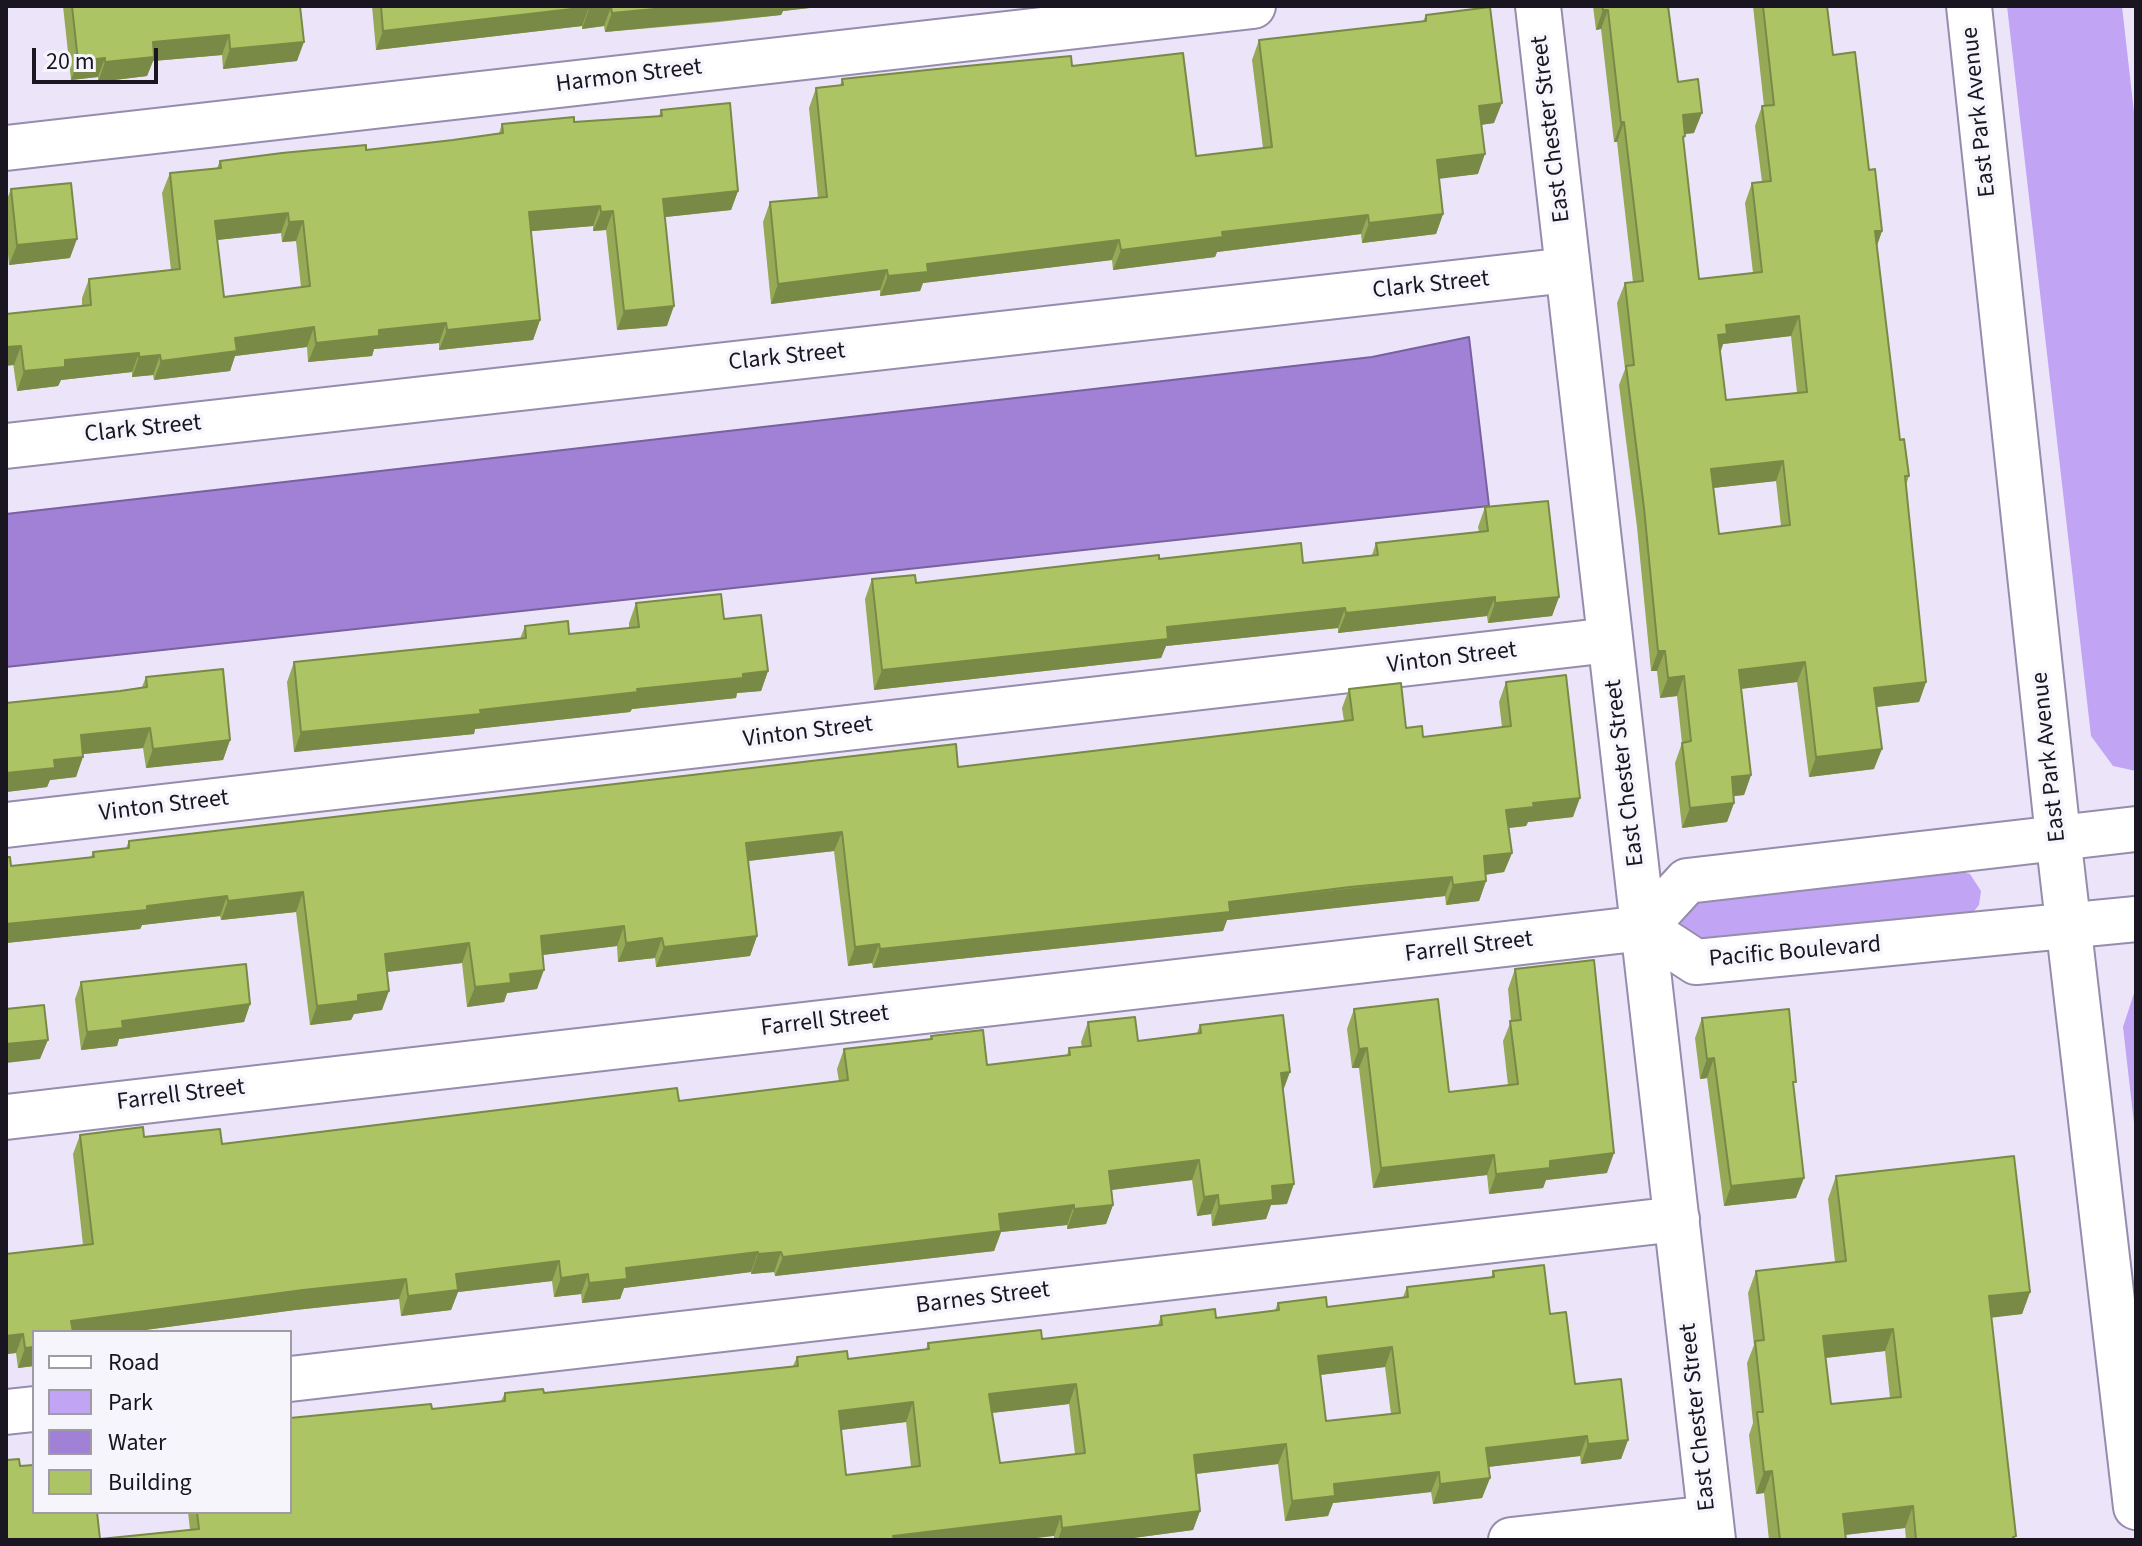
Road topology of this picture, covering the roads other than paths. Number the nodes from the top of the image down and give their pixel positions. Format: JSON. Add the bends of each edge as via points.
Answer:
{"nodes":[{"id":1,"x":1253,"y":6,"type":"edge"},
{"id":2,"x":1538,"y":6,"type":"edge"},
{"id":3,"x":1969,"y":6,"type":"edge"},
{"id":4,"x":6,"y":148,"type":"edge"},
{"id":5,"x":1568,"y":270,"type":"junction"},
{"id":6,"x":6,"y":446,"type":"edge"},
{"id":7,"x":1610,"y":640,"type":"junction"},
{"id":8,"x":6,"y":825,"type":"edge"},
{"id":9,"x":2136,"y":829,"type":"edge"},
{"id":10,"x":2058,"y":836,"type":"junction"},
{"id":11,"x":2136,"y":919,"type":"edge"},
{"id":12,"x":2069,"y":927,"type":"junction"},
{"id":13,"x":1644,"y":928,"type":"junction"},
{"id":14,"x":6,"y":1117,"type":"edge"},
{"id":15,"x":1677,"y":1219,"type":"junction"},
{"id":16,"x":292,"y":1379,"type":"edge"},
{"id":17,"x":32,"y":1409,"type":"edge"},
{"id":18,"x":6,"y":1412,"type":"edge"},
{"id":19,"x":2136,"y":1507,"type":"edge"},
{"id":20,"x":1712,"y":1529,"type":"edge"},
{"id":21,"x":1511,"y":1540,"type":"edge"}],
"edges":[{"from":1,"to":4,"type":"main road","name":"Harmon Street"},
{"from":2,"to":5,"type":"main road","name":"East Chester Street"},
{"from":3,"to":10,"type":"main road","name":"East Park Avenue"},
{"from":5,"to":6,"type":"main road","name":"Clark Street"},
{"from":5,"to":7,"type":"main road","name":"East Chester Street"},
{"from":7,"to":8,"type":"main road","name":"Vinton Street"},
{"from":7,"to":13,"type":"main road","name":"East Chester Street"},
{"from":9,"to":10,"type":"main road"},
{"from":10,"to":12,"type":"main road","name":"East Park Avenue"},
{"from":10,"to":13,"type":"main road","via":[[1687,881]]},
{"from":11,"to":12,"type":"main road","name":"Pacific Boulevard"},
{"from":12,"to":13,"type":"main road","name":"Pacific Boulevard","via":[[1696,962]]},
{"from":12,"to":19,"type":"main road","name":"East Park Avenue"},
{"from":13,"to":14,"type":"main road","name":"Farrell Street"},
{"from":13,"to":15,"type":"main road","name":"East Chester Street"},
{"from":15,"to":16,"type":"main road","name":"Barnes Street"},
{"from":15,"to":20,"type":"main road","name":"East Chester Street"},
{"from":17,"to":18,"type":"main road"},
{"from":20,"to":21,"type":"main road"}]}
